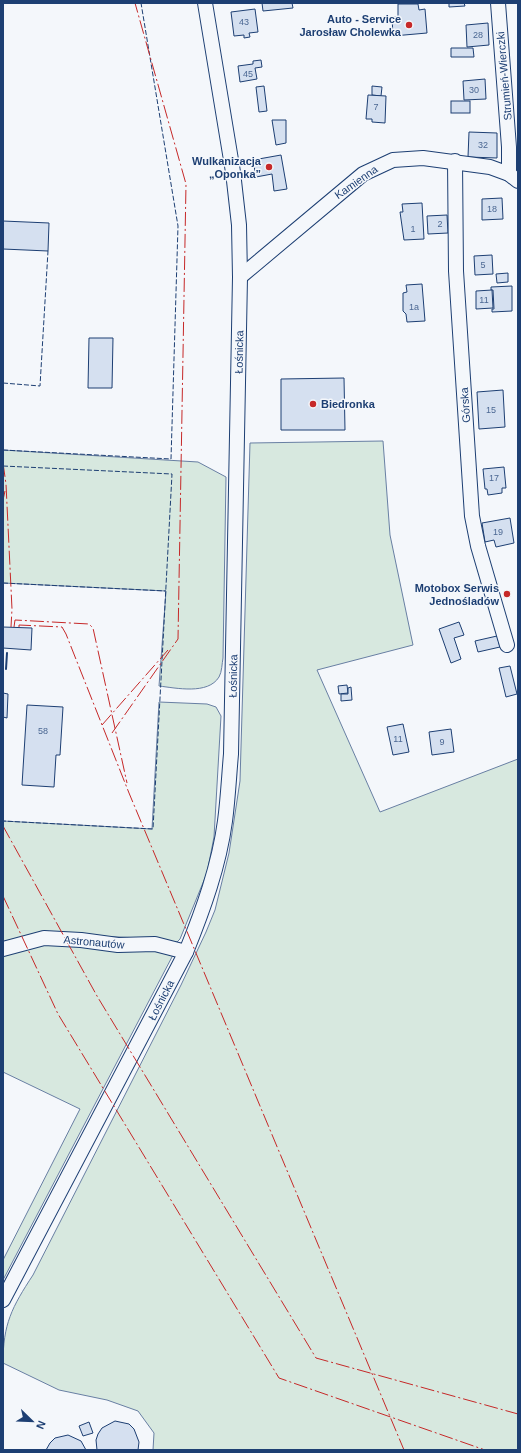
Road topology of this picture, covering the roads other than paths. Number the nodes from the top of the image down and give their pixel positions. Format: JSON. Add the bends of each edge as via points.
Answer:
{"nodes":[{"id":1,"x":205,"y":3,"type":"edge"},
{"id":2,"x":498,"y":3,"type":"edge"},
{"id":3,"x":455,"y":161,"type":"junction"},
{"id":4,"x":513,"y":177,"type":"edge"},
{"id":5,"x":240,"y":277,"type":"junction"},
{"id":6,"x":507,"y":645,"type":"dead end"},
{"id":7,"x":3,"y":949,"type":"edge"},
{"id":8,"x":186,"y":952,"type":"junction"},
{"id":9,"x":3,"y":1300,"type":"edge"}],
"edges":[{"from":1,"to":5,"type":"street","name":"Łośnicka","via":[[234,172]]},
{"from":2,"to":4,"type":"street","name":"Strumień-Wierczki"},
{"from":3,"to":4,"type":"street","name":"Kamienna","via":[[490,167]]},
{"from":3,"to":5,"type":"street","name":"Kamienna","via":[[403,158],[363,174]]},
{"from":3,"to":6,"type":"street","name":"Górska","via":[[456,271],[472,516],[478,546]]},
{"from":5,"to":8,"type":"street","name":"Łośnicka","via":[[232,754],[225,821],[215,869]]},
{"from":7,"to":8,"type":"street","name":"Astronautów","via":[[44,938],[118,945],[155,944]]},
{"from":8,"to":9,"type":"street","name":"Łośnicka"}]}
